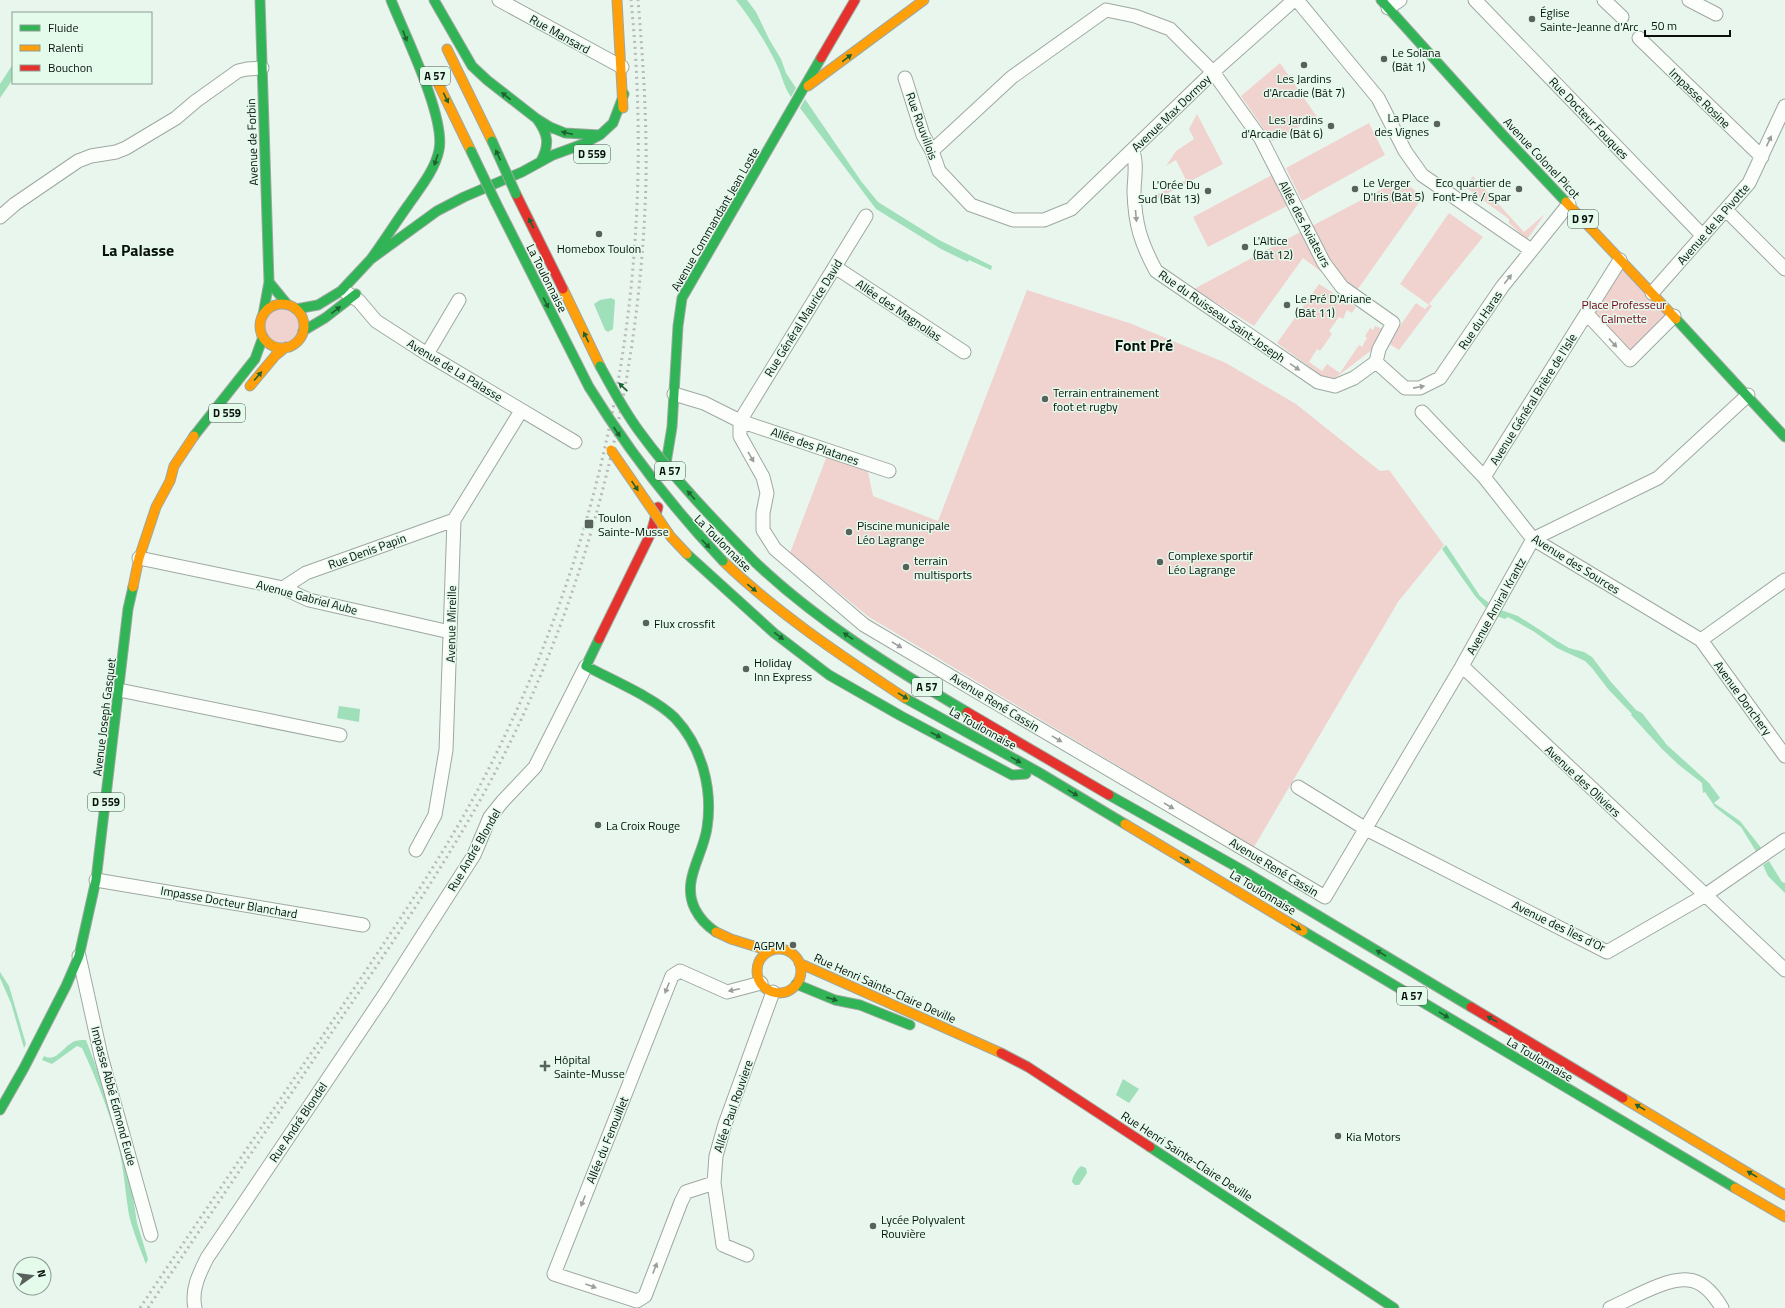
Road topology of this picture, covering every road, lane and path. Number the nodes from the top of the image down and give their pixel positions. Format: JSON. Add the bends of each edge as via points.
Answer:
{"nodes":[{"id":1,"x":260,"y":0,"type":"edge"},
{"id":2,"x":391,"y":0,"type":"edge"},
{"id":3,"x":398,"y":0,"type":"edge"},
{"id":4,"x":434,"y":0,"type":"edge"},
{"id":5,"x":499,"y":0,"type":"edge"},
{"id":6,"x":617,"y":0,"type":"edge"},
{"id":7,"x":924,"y":0,"type":"edge"},
{"id":8,"x":1296,"y":0,"type":"edge"},
{"id":9,"x":1400,"y":0,"type":"edge"},
{"id":10,"x":1475,"y":0,"type":"edge"},
{"id":11,"x":1604,"y":0,"type":"edge"},
{"id":12,"x":1688,"y":0,"type":"edge"},
{"id":13,"x":850,"y":2,"type":"edge"},
{"id":14,"x":1384,"y":4,"type":"edge"},
{"id":15,"x":1108,"y":5,"type":"edge"},
{"id":16,"x":1716,"y":14,"type":"dead end"},
{"id":17,"x":1622,"y":17,"type":"dead end"},
{"id":18,"x":1639,"y":38,"type":"dead end"},
{"id":19,"x":444,"y":42,"type":"dead end"},
{"id":20,"x":423,"y":50,"type":"dead end"},
{"id":21,"x":824,"y":52,"type":"junction"},
{"id":22,"x":430,"y":65,"type":"dead end"},
{"id":23,"x":622,"y":67,"type":"junction"},
{"id":24,"x":835,"y":67,"type":"junction"},
{"id":25,"x":262,"y":68,"type":"junction"},
{"id":26,"x":1213,"y":72,"type":"junction"},
{"id":27,"x":905,"y":78,"type":"dead end"},
{"id":28,"x":804,"y":89,"type":"junction"},
{"id":29,"x":624,"y":94,"type":"junction"},
{"id":30,"x":1783,"y":114,"type":"edge"},
{"id":31,"x":537,"y":119,"type":"junction"},
{"id":32,"x":619,"y":129,"type":"dead end"},
{"id":33,"x":600,"y":135,"type":"junction"},
{"id":34,"x":1132,"y":150,"type":"junction"},
{"id":35,"x":932,"y":151,"type":"junction"},
{"id":36,"x":1762,"y":157,"type":"junction"},
{"id":37,"x":541,"y":161,"type":"junction"},
{"id":38,"x":544,"y":170,"type":"dead end"},
{"id":39,"x":522,"y":172,"type":"junction"},
{"id":40,"x":1569,"y":204,"type":"junction"},
{"id":41,"x":1726,"y":210,"type":"junction"},
{"id":42,"x":866,"y":216,"type":"dead end"},
{"id":43,"x":0,"y":217,"type":"edge"},
{"id":44,"x":1044,"y":220,"type":"joint"},
{"id":45,"x":512,"y":235,"type":"junction"},
{"id":46,"x":1703,"y":236,"type":"junction"},
{"id":47,"x":399,"y":239,"type":"junction"},
{"id":48,"x":1531,"y":250,"type":"junction"},
{"id":49,"x":512,"y":258,"type":"dead end"},
{"id":50,"x":371,"y":259,"type":"junction"},
{"id":51,"x":1620,"y":260,"type":"junction"},
{"id":52,"x":381,"y":263,"type":"dead end"},
{"id":53,"x":835,"y":267,"type":"junction"},
{"id":54,"x":1785,"y":269,"type":"edge"},
{"id":55,"x":269,"y":282,"type":"junction"},
{"id":56,"x":363,"y":286,"type":"dead end"},
{"id":57,"x":341,"y":291,"type":"junction"},
{"id":58,"x":1652,"y":293,"type":"junction"},
{"id":59,"x":354,"y":296,"type":"junction"},
{"id":60,"x":459,"y":300,"type":"dead end"},
{"id":61,"x":287,"y":304,"type":"junction"},
{"id":62,"x":296,"y":309,"type":"junction"},
{"id":63,"x":1587,"y":314,"type":"junction"},
{"id":64,"x":263,"y":315,"type":"junction"},
{"id":65,"x":1674,"y":316,"type":"junction"},
{"id":66,"x":303,"y":331,"type":"junction"},
{"id":67,"x":263,"y":337,"type":"junction"},
{"id":68,"x":286,"y":347,"type":"junction"},
{"id":69,"x":964,"y":352,"type":"dead end"},
{"id":70,"x":427,"y":354,"type":"junction"},
{"id":71,"x":1376,"y":362,"type":"junction"},
{"id":72,"x":600,"y":366,"type":"junction"},
{"id":73,"x":235,"y":384,"type":"junction"},
{"id":74,"x":623,"y":386,"type":"dead end"},
{"id":75,"x":674,"y":394,"type":"junction"},
{"id":76,"x":1748,"y":395,"type":"junction"},
{"id":77,"x":214,"y":408,"type":"junction"},
{"id":78,"x":521,"y":411,"type":"junction"},
{"id":79,"x":1422,"y":412,"type":"dead end"},
{"id":80,"x":224,"y":416,"type":"dead end"},
{"id":81,"x":740,"y":421,"type":"junction"},
{"id":82,"x":198,"y":430,"type":"junction"},
{"id":83,"x":208,"y":437,"type":"dead end"},
{"id":84,"x":1785,"y":437,"type":"edge"},
{"id":85,"x":661,"y":438,"type":"dead end"},
{"id":86,"x":575,"y":442,"type":"dead end"},
{"id":87,"x":608,"y":445,"type":"dead end"},
{"id":88,"x":182,"y":453,"type":"junction"},
{"id":89,"x":674,"y":455,"type":"dead end"},
{"id":90,"x":889,"y":471,"type":"dead end"},
{"id":91,"x":1484,"y":476,"type":"junction"},
{"id":92,"x":170,"y":481,"type":"junction"},
{"id":93,"x":454,"y":520,"type":"junction"},
{"id":94,"x":1533,"y":539,"type":"junction"},
{"id":95,"x":139,"y":558,"type":"junction"},
{"id":96,"x":784,"y":569,"type":"dead end"},
{"id":97,"x":1785,"y":580,"type":"edge"},
{"id":98,"x":283,"y":588,"type":"junction"},
{"id":99,"x":450,"y":632,"type":"junction"},
{"id":100,"x":870,"y":639,"type":"dead end"},
{"id":101,"x":1701,"y":640,"type":"junction"},
{"id":102,"x":586,"y":666,"type":"junction"},
{"id":103,"x":1462,"y":666,"type":"junction"},
{"id":104,"x":119,"y":690,"type":"junction"},
{"id":105,"x":340,"y":735,"type":"dead end"},
{"id":106,"x":1785,"y":756,"type":"edge"},
{"id":107,"x":1040,"y":773,"type":"junction"},
{"id":108,"x":1099,"y":777,"type":"dead end"},
{"id":109,"x":1298,"y":787,"type":"dead end"},
{"id":110,"x":1108,"y":795,"type":"junction"},
{"id":111,"x":1366,"y":829,"type":"junction"},
{"id":112,"x":1785,"y":840,"type":"edge"},
{"id":113,"x":416,"y":850,"type":"dead end"},
{"id":114,"x":96,"y":880,"type":"junction"},
{"id":115,"x":1704,"y":896,"type":"junction"},
{"id":116,"x":1325,"y":897,"type":"joint"},
{"id":117,"x":363,"y":924,"type":"dead end"},
{"id":118,"x":743,"y":942,"type":"junction"},
{"id":119,"x":770,"y":951,"type":"junction"},
{"id":120,"x":78,"y":956,"type":"junction"},
{"id":121,"x":759,"y":963,"type":"junction"},
{"id":122,"x":799,"y":963,"type":"junction"},
{"id":123,"x":1785,"y":970,"type":"edge"},
{"id":124,"x":761,"y":983,"type":"junction"},
{"id":125,"x":796,"y":984,"type":"junction"},
{"id":126,"x":773,"y":992,"type":"junction"},
{"id":127,"x":961,"y":1036,"type":"junction"},
{"id":128,"x":0,"y":1110,"type":"edge"},
{"id":129,"x":1624,"y":1123,"type":"junction"},
{"id":130,"x":714,"y":1183,"type":"junction"},
{"id":131,"x":1785,"y":1194,"type":"edge"},
{"id":132,"x":1749,"y":1207,"type":"dead end"},
{"id":133,"x":1785,"y":1217,"type":"edge"},
{"id":134,"x":151,"y":1235,"type":"dead end"},
{"id":135,"x":747,"y":1255,"type":"dead end"},
{"id":136,"x":195,"y":1308,"type":"edge"},
{"id":137,"x":1394,"y":1308,"type":"edge"},
{"id":138,"x":1610,"y":1308,"type":"edge"},
{"id":139,"x":1722,"y":1308,"type":"edge"}],
"edges":[{"from":1,"to":25,"type":"main road","name":"Avenue de Forbin"},
{"from":2,"to":50,"type":"main road","one_way":true,"via":[[432,101],[439,135],[439,150],[424,182]]},
{"from":3,"to":20,"type":"main road","number":"A 57"},
{"from":31,"to":4,"type":"main road","one_way":true,"via":[[472,66]]},
{"from":5,"to":23,"type":"street","name":"Rue Mansard"},
{"from":6,"to":23,"type":"main road","number":"D 559"},
{"from":24,"to":7,"type":"main road","one_way":true},
{"from":8,"to":26,"type":"street","name":"Avenue Max Dormoy"},
{"from":8,"to":48,"type":"street","via":[[1378,98],[1405,151],[1422,175]]},
{"from":9,"to":14,"type":"street"},
{"from":10,"to":46,"type":"street","name":"Rue Docteur Fouques"},
{"from":11,"to":17,"type":"street"},
{"from":12,"to":16,"type":"street"},
{"from":13,"to":21,"type":"main road","name":"Avenue Commandant Jean Loste"},
{"from":14,"to":40,"type":"main road","name":"Avenue Colonel Picot","number":"D 97"},
{"from":15,"to":26,"type":"street","via":[[1170,29]]},
{"from":15,"to":35,"type":"street","via":[[1012,77]]},
{"from":18,"to":36,"type":"street","name":"Impasse Rosine"},
{"from":72,"to":19,"type":"main road","name":"La Toulonnaise","number":"A 57","one_way":true,"bridge":true},
{"from":21,"to":24,"type":"street","via":[[828,67]]},
{"from":21,"to":28,"type":"main road","name":"Avenue Commandant Jean Loste"},
{"from":22,"to":45,"type":"main road","name":"La Toulonnaise","number":"A 57","one_way":true,"bridge":true},
{"from":23,"to":29,"type":"main road","number":"D 559"},
{"from":24,"to":28,"type":"main road"},
{"from":25,"to":43,"type":"street","via":[[238,71],[181,114],[126,148],[78,161]]},
{"from":25,"to":55,"type":"main road","name":"Avenue de Forbin"},
{"from":26,"to":34,"type":"street","name":"Avenue Max Dormoy"},
{"from":26,"to":71,"type":"street","name":"Allée des Aviateurs","via":[[1261,139],[1324,263],[1342,287],[1392,323]]},
{"from":27,"to":35,"type":"street","name":"Rue Rouvillois","via":[[923,136]]},
{"from":28,"to":75,"type":"main road","name":"Avenue Commandant Jean Loste","via":[[682,298]]},
{"from":29,"to":32,"type":"main road","number":"D 559"},
{"from":29,"to":33,"type":"main road","number":"D 559","via":[[613,123]]},
{"from":36,"to":30,"type":"street","name":"Avenue de la Pivotte","one_way":true},
{"from":33,"to":31,"type":"main road","one_way":true,"via":[[565,133]]},
{"from":31,"to":37,"type":"main road","via":[[548,138]]},
{"from":33,"to":37,"type":"main road","number":"D 559"},
{"from":34,"to":44,"type":"street","name":"Avenue Max Dormoy","via":[[1071,209]]},
{"from":34,"to":71,"type":"street","name":"Rue du Ruisseau Saint-Joseph","one_way":true,"via":[[1135,156],[1134,193],[1137,224],[1142,246],[1156,271],[1318,382],[1335,386],[1354,378]]},
{"from":35,"to":44,"type":"street","name":"Rue Rouvillois","via":[[939,171],[971,205],[1013,220]]},
{"from":36,"to":41,"type":"street","name":"Avenue de la Pivotte","via":[[1749,183]]},
{"from":37,"to":39,"type":"main road","number":"D 559"},
{"from":38,"to":39,"type":"main road","number":"D 559"},
{"from":39,"to":47,"type":"main road","number":"D 559","via":[[437,211]]},
{"from":40,"to":48,"type":"street","name":"Rue du Haras"},
{"from":40,"to":51,"type":"main road","name":"Avenue Colonel Picot","number":"D 97"},
{"from":41,"to":46,"type":"street","name":"Avenue de la Pivotte"},
{"from":41,"to":54,"type":"street"},
{"from":42,"to":53,"type":"street","name":"Rue Général Maurice David"},
{"from":45,"to":49,"type":"main road"},
{"from":45,"to":107,"type":"main road","name":"La Toulonnaise","number":"A 57","one_way":true,"bridge":true,"via":[[589,387],[616,431],[653,482],[694,532],[723,562],[812,636],[861,669],[910,701]]},
{"from":46,"to":58,"type":"street","name":"Avenue de la Pivotte"},
{"from":47,"to":50,"type":"main road","number":"D 559"},
{"from":47,"to":52,"type":"main road","number":"D 559"},
{"from":71,"to":48,"type":"street","name":"Rue du Haras","one_way":true,"via":[[1405,388],[1420,388],[1440,378],[1502,287]]},
{"from":50,"to":57,"type":"main road","number":"D 559"},
{"from":51,"to":58,"type":"main road","name":"Avenue Colonel Picot","number":"D 97"},
{"from":51,"to":63,"type":"street","name":"Avenue Général Brière de l'Isle"},
{"from":53,"to":69,"type":"street","name":"Allée des Magnolias"},
{"from":53,"to":81,"type":"street","name":"Rue Général Maurice David"},
{"from":55,"to":61,"type":"main road"},
{"from":55,"to":64,"type":"main road","name":"Avenue de Forbin"},
{"from":56,"to":59,"type":"main road"},
{"from":57,"to":59,"type":"street","name":"Avenue de La Palasse"},
{"from":57,"to":62,"type":"main road","number":"D 559","via":[[318,305]]},
{"from":58,"to":65,"type":"main road","name":"Avenue Colonel Picot","number":"D 97"},
{"from":66,"to":59,"type":"main road","one_way":true},
{"from":59,"to":70,"type":"street","name":"Avenue de La Palasse","via":[[376,321]]},
{"from":60,"to":70,"type":"street"},
{"from":61,"to":62,"type":"main road"},
{"from":61,"to":64,"type":"main road","via":[[273,306]]},
{"from":62,"to":66,"type":"main road","via":[[303,318]]},
{"from":63,"to":65,"type":"street","one_way":true,"via":[[1630,360]]},
{"from":63,"to":91,"type":"street","name":"Avenue Général Brière de l'Isle"},
{"from":64,"to":67,"type":"main road"},
{"from":65,"to":76,"type":"main road","name":"Avenue Colonel Picot","number":"D 97"},
{"from":66,"to":68,"type":"main road","via":[[297,342]]},
{"from":67,"to":68,"type":"main road","via":[[273,346]]},
{"from":67,"to":73,"type":"main road","name":"Avenue Joseph Gasquet","number":"D 559","via":[[254,359]]},
{"from":73,"to":68,"type":"main road","number":"D 559","one_way":true,"via":[[244,392]]},
{"from":70,"to":78,"type":"street","name":"Avenue de La Palasse"},
{"from":74,"to":72,"type":"main road","one_way":true},
{"from":110,"to":72,"type":"main road","name":"La Toulonnaise","number":"A 57","one_way":true,"bridge":true,"via":[[940,696],[876,655],[780,586],[696,501],[668,468],[638,430]]},
{"from":73,"to":77,"type":"main road","name":"Avenue Joseph Gasquet","number":"D 559"},
{"from":75,"to":81,"type":"street","via":[[704,403]]},
{"from":75,"to":102,"type":"main road","name":"Rue André Blondel","via":[[672,427],[655,522]]},
{"from":76,"to":84,"type":"main road","name":"Avenue Colonel Picot","number":"D 97"},
{"from":76,"to":94,"type":"street","via":[[1658,478]]},
{"from":77,"to":80,"type":"main road"},
{"from":77,"to":82,"type":"main road","name":"Avenue Joseph Gasquet","number":"D 559"},
{"from":78,"to":86,"type":"street","name":"Avenue de La Palasse"},
{"from":78,"to":93,"type":"street","name":"Avenue Mireille"},
{"from":79,"to":91,"type":"street","name":"Avenue des Sources"},
{"from":81,"to":90,"type":"street","name":"Allée des Platanes"},
{"from":81,"to":116,"type":"street","name":"Avenue René Cassin","one_way":true,"via":[[740,436],[763,477],[767,494],[763,530],[775,549],[864,625]]},
{"from":82,"to":83,"type":"main road"},
{"from":82,"to":88,"type":"main road","name":"Avenue Joseph Gasquet","number":"D 559"},
{"from":85,"to":89,"type":"main road"},
{"from":87,"to":107,"type":"main road","one_way":true,"bridge":true,"via":[[672,537],[687,554],[738,602],[829,675],[1012,775]]},
{"from":88,"to":92,"type":"main road","name":"Avenue Joseph Gasquet","number":"D 559","via":[[174,466]]},
{"from":88,"to":92,"type":"main road","name":"Avenue Joseph Gasquet","number":"D 559","via":[[190,458]]},
{"from":91,"to":94,"type":"street","name":"Avenue des Sources"},
{"from":92,"to":95,"type":"main road","name":"Avenue Joseph Gasquet","number":"D 559","via":[[156,507]]},
{"from":93,"to":98,"type":"street","name":"Rue Denis Papin","via":[[306,574]]},
{"from":93,"to":99,"type":"street","name":"Avenue Mireille"},
{"from":94,"to":101,"type":"street","name":"Avenue des Sources"},
{"from":94,"to":103,"type":"street","name":"Avenue Amiral Krantz"},
{"from":95,"to":98,"type":"street","name":"Avenue Gabriel Aube"},
{"from":95,"to":104,"type":"main road","name":"Avenue Joseph Gasquet","number":"D 559","via":[[128,609]]},
{"from":96,"to":100,"type":"main road"},
{"from":97,"to":101,"type":"street"},
{"from":98,"to":99,"type":"street","name":"Avenue Gabriel Aube","via":[[309,600]]},
{"from":99,"to":113,"type":"street","name":"Avenue Mireille","via":[[446,750],[435,815]]},
{"from":101,"to":106,"type":"street","name":"Avenue Donchery"},
{"from":102,"to":118,"type":"main road","via":[[663,706],[690,738],[705,773],[709,810],[707,830],[690,888],[692,903],[710,928]]},
{"from":102,"to":136,"type":"street","name":"Rue André Blondel","via":[[535,767],[490,817],[470,861],[385,994],[207,1258],[198,1275],[194,1291]]},
{"from":103,"to":111,"type":"street","name":"Avenue Amiral Krantz"},
{"from":103,"to":115,"type":"street","name":"Avenue des Oliviers"},
{"from":104,"to":105,"type":"street"},
{"from":104,"to":114,"type":"main road","name":"Avenue Joseph Gasquet","number":"D 559"},
{"from":107,"to":129,"type":"main road","name":"La Toulonnaise","number":"A 57","one_way":true},
{"from":108,"to":110,"type":"main road"},
{"from":109,"to":111,"type":"street"},
{"from":131,"to":110,"type":"main road","name":"La Toulonnaise","number":"A 57","one_way":true,"via":[[1242,870]]},
{"from":111,"to":115,"type":"street","name":"Avenue des Îles d'Or","via":[[1608,952]]},
{"from":111,"to":116,"type":"street","name":"Avenue Amiral Krantz"},
{"from":112,"to":115,"type":"street","name":"Avenue des Îles d'Or"},
{"from":114,"to":117,"type":"street","name":"Impasse Docteur Blanchard"},
{"from":114,"to":120,"type":"main road","name":"Avenue Joseph Gasquet","number":"D 559"},
{"from":115,"to":123,"type":"street","name":"Avenue des Oliviers"},
{"from":118,"to":119,"type":"main road"},
{"from":118,"to":121,"type":"main road"},
{"from":119,"to":121,"type":"main road"},
{"from":119,"to":122,"type":"main road","via":[[784,950],[796,957]]},
{"from":120,"to":128,"type":"main road","name":"Avenue Joseph Gasquet","number":"D 559","via":[[52,1014]]},
{"from":120,"to":134,"type":"street","name":"Impasse Abbé Edmond Eude","via":[[101,1056]]},
{"from":121,"to":124,"type":"main road","via":[[758,974]]},
{"from":122,"to":125,"type":"main road","via":[[801,970]]},
{"from":122,"to":127,"type":"main road","name":"Rue Henri Sainte-Claire Deville"},
{"from":124,"to":126,"type":"main road"},
{"from":124,"to":130,"type":"street","name":"Allée du Fenouillet","one_way":true,"via":[[727,992],[680,971],[672,976],[554,1274],[637,1301],[645,1296],[686,1192]]},
{"from":125,"to":126,"type":"main road","via":[[788,991]]},
{"from":125,"to":127,"type":"main road","name":"Rue Henri Sainte-Claire Deville","one_way":true,"via":[[924,1030]]},
{"from":126,"to":130,"type":"street","name":"Allée Paul Rouviere","via":[[725,1124],[716,1156]]},
{"from":127,"to":137,"type":"main road","name":"Rue Henri Sainte-Claire Deville","via":[[992,1048],[1028,1067]]},
{"from":129,"to":132,"type":"main road"},
{"from":129,"to":133,"type":"main road","name":"La Toulonnaise","number":"A 57"},
{"from":130,"to":135,"type":"street","name":"Allée Paul Rouviere","via":[[723,1245]]},
{"from":138,"to":139,"type":"street","via":[[1670,1282],[1688,1280],[1703,1286],[1716,1297]]}]}
